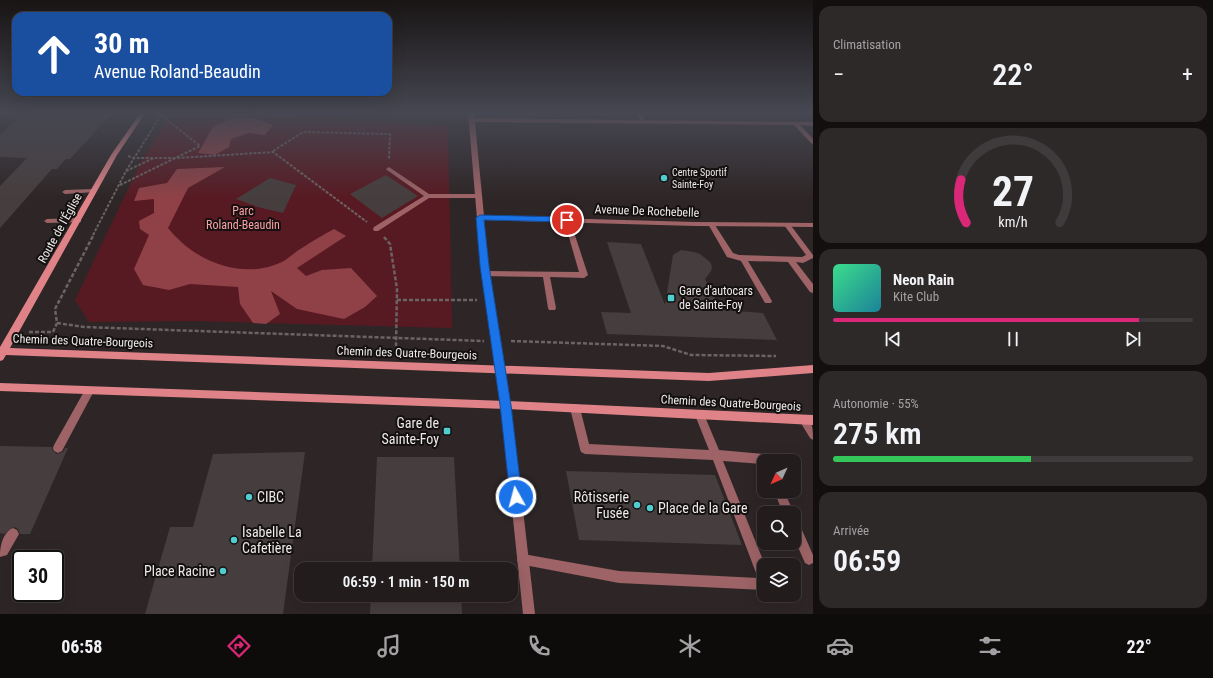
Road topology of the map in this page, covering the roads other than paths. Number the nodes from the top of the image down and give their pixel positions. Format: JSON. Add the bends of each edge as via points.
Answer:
{"nodes":[{"id":1,"x":124,"y":141,"type":"edge"},
{"id":2,"x":474,"y":141,"type":"edge"},
{"id":3,"x":389,"y":169,"type":"road end"},
{"id":4,"x":93,"y":191,"type":"junction"},
{"id":5,"x":65,"y":192,"type":"dead end"},
{"id":6,"x":428,"y":196,"type":"junction"},
{"id":7,"x":478,"y":196,"type":"junction"},
{"id":8,"x":480,"y":218,"type":"junction"},
{"id":9,"x":79,"y":220,"type":"junction"},
{"id":10,"x":567,"y":220,"type":"junction"},
{"id":11,"x":47,"y":221,"type":"dead end"},
{"id":12,"x":712,"y":224,"type":"junction"},
{"id":13,"x":787,"y":225,"type":"junction"},
{"id":14,"x":813,"y":225,"type":"edge"},
{"id":15,"x":376,"y":229,"type":"road end"},
{"id":16,"x":811,"y":256,"type":"edge"},
{"id":17,"x":743,"y":258,"type":"junction"},
{"id":18,"x":790,"y":260,"type":"junction"},
{"id":19,"x":486,"y":274,"type":"junction"},
{"id":20,"x":546,"y":275,"type":"junction"},
{"id":21,"x":813,"y":290,"type":"edge"},
{"id":22,"x":768,"y":301,"type":"dead end"},
{"id":23,"x":552,"y":308,"type":"dead end"},
{"id":24,"x":1,"y":353,"type":"edge"},
{"id":25,"x":813,"y":369,"type":"edge"},
{"id":26,"x":500,"y":370,"type":"junction"},
{"id":27,"x":0,"y":387,"type":"edge"},
{"id":28,"x":90,"y":390,"type":"junction"},
{"id":29,"x":506,"y":405,"type":"junction"},
{"id":30,"x":575,"y":408,"type":"junction"},
{"id":31,"x":700,"y":415,"type":"junction"},
{"id":32,"x":809,"y":420,"type":"edge"},
{"id":33,"x":813,"y":435,"type":"edge"},
{"id":34,"x":58,"y":448,"type":"dead end"},
{"id":35,"x":716,"y":455,"type":"junction"},
{"id":36,"x":757,"y":458,"type":"edge"},
{"id":37,"x":13,"y":534,"type":"dead end"},
{"id":38,"x":801,"y":540,"type":"edge"},
{"id":39,"x":0,"y":551,"type":"edge"},
{"id":40,"x":809,"y":559,"type":"dead end"},
{"id":41,"x":523,"y":560,"type":"junction"},
{"id":42,"x":757,"y":560,"type":"edge"},
{"id":43,"x":757,"y":584,"type":"edge"},
{"id":44,"x":529,"y":614,"type":"edge"}],
"edges":[{"from":1,"to":4,"type":"main road","name":"Route de l'Église"},
{"from":2,"to":7,"type":"street"},
{"from":3,"to":6,"type":"street"},
{"from":4,"to":5,"type":"street"},
{"from":4,"to":9,"type":"main road","name":"Route de l'Église"},
{"from":6,"to":7,"type":"street"},
{"from":6,"to":15,"type":"street"},
{"from":7,"to":8,"type":"street"},
{"from":8,"to":10,"type":"street","name":"Avenue De Rochebelle"},
{"from":8,"to":19,"type":"street"},
{"from":9,"to":11,"type":"street"},
{"from":9,"to":24,"type":"main road","name":"Route de l'Église"},
{"from":10,"to":12,"type":"street","name":"Avenue De Rochebelle"},
{"from":10,"to":20,"type":"street","via":[[584,275]]},
{"from":12,"to":13,"type":"street","name":"Avenue De Rochebelle"},
{"from":12,"to":17,"type":"street","via":[[730,255]]},
{"from":13,"to":14,"type":"street","name":"Avenue De Rochebelle"},
{"from":13,"to":16,"type":"street"},
{"from":16,"to":18,"type":"street","via":[[803,260]]},
{"from":17,"to":18,"type":"street"},
{"from":17,"to":22,"type":"street"},
{"from":18,"to":21,"type":"street"},
{"from":19,"to":20,"type":"street"},
{"from":19,"to":26,"type":"street"},
{"from":20,"to":23,"type":"street"},
{"from":24,"to":26,"type":"main road","name":"Chemin des Quatre-Bourgeois"},
{"from":25,"to":26,"type":"main road","name":"Chemin des Quatre-Bourgeois","via":[[709,377]]},
{"from":26,"to":29,"type":"street"},
{"from":27,"to":28,"type":"main road","name":"Chemin des Quatre-Bourgeois"},
{"from":28,"to":29,"type":"main road","name":"Chemin des Quatre-Bourgeois"},
{"from":28,"to":34,"type":"street"},
{"from":29,"to":30,"type":"main road","name":"Chemin des Quatre-Bourgeois"},
{"from":29,"to":41,"type":"street"},
{"from":30,"to":31,"type":"main road","name":"Chemin des Quatre-Bourgeois"},
{"from":30,"to":35,"type":"street","via":[[585,449]]},
{"from":31,"to":32,"type":"main road","name":"Chemin des Quatre-Bourgeois"},
{"from":31,"to":35,"type":"street"},
{"from":32,"to":33,"type":"street"},
{"from":35,"to":36,"type":"street"},
{"from":35,"to":42,"type":"street"},
{"from":37,"to":39,"type":"street","via":[[3,551]]},
{"from":38,"to":40,"type":"street"},
{"from":41,"to":43,"type":"street","via":[[619,577]]},
{"from":41,"to":44,"type":"street"}]}
